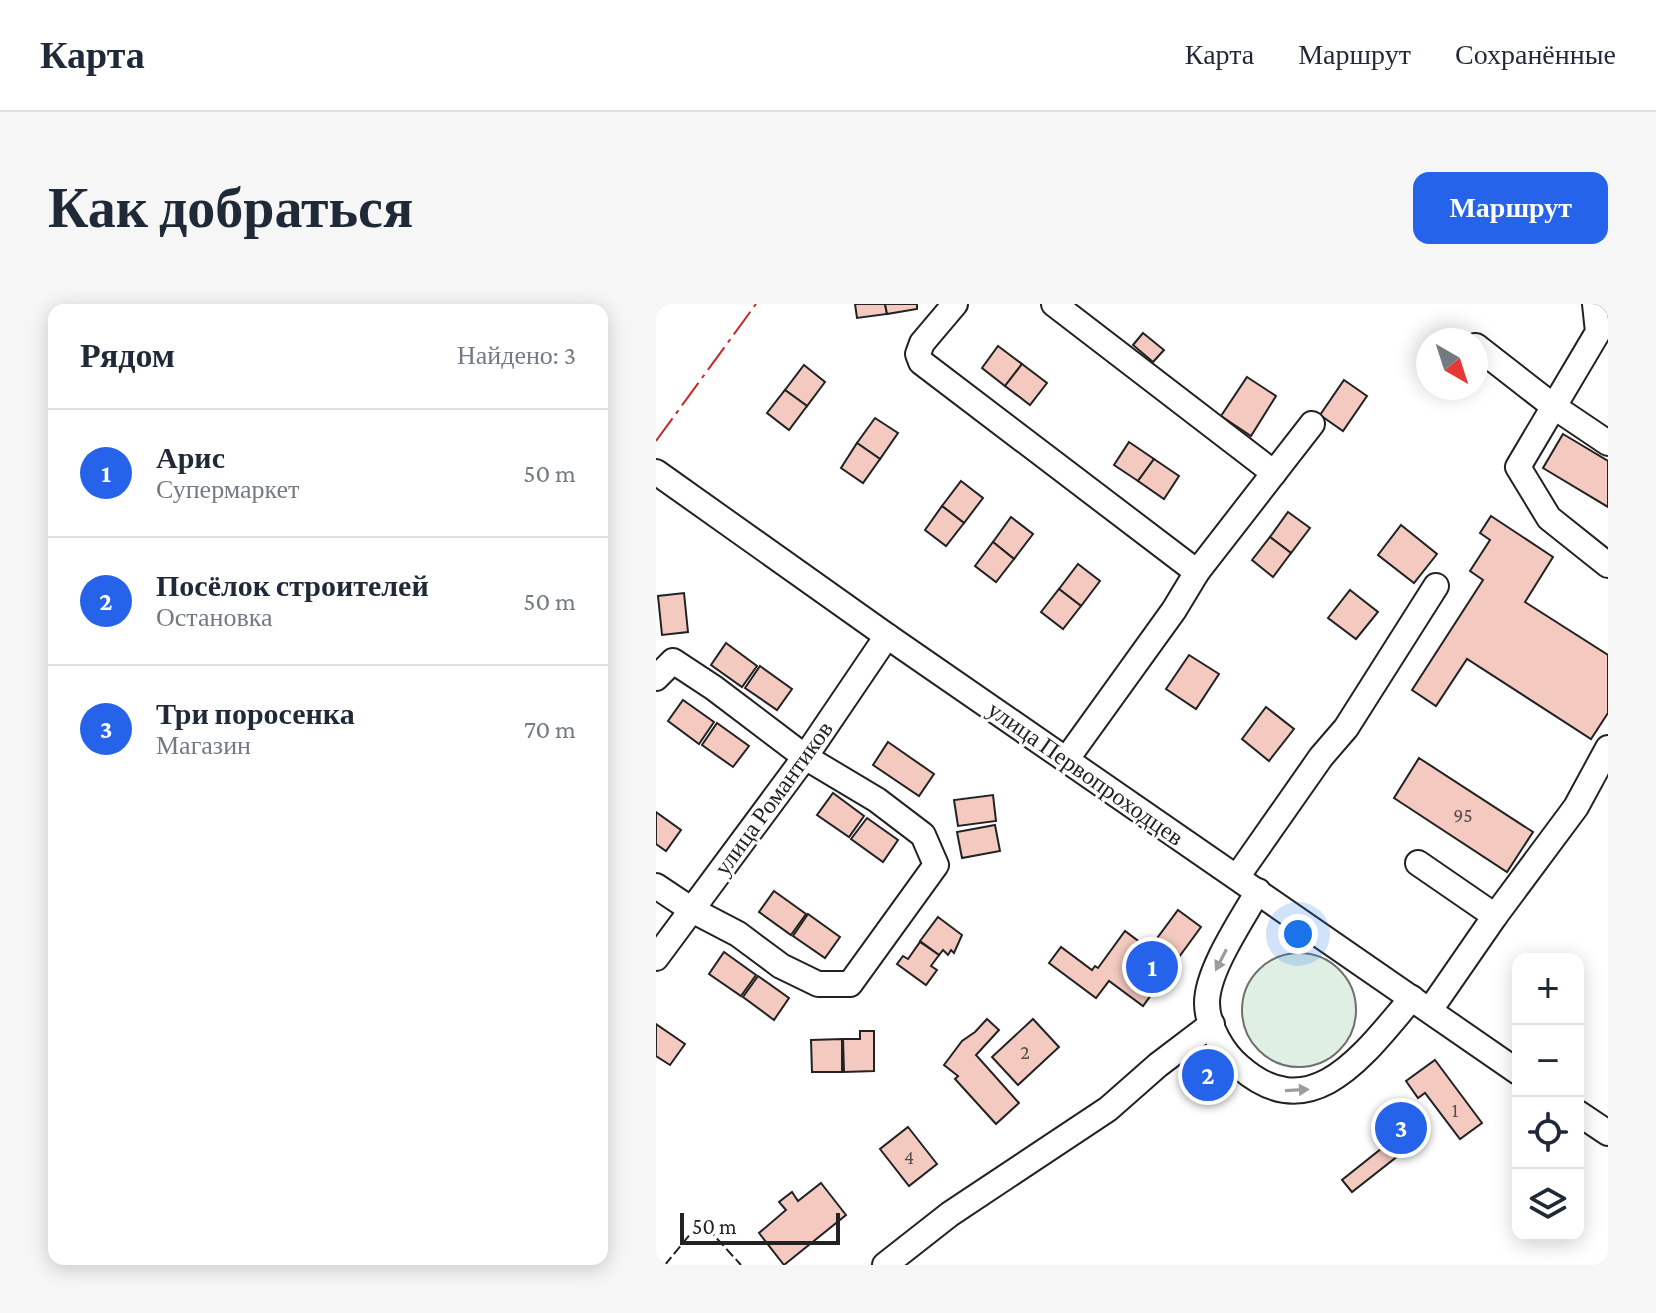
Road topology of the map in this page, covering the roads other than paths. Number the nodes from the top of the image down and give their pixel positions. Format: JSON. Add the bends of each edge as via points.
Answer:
{"nodes":[{"id":1,"x":955,"y":304,"type":"edge"},
{"id":2,"x":1054,"y":304,"type":"edge"},
{"id":3,"x":1595,"y":304,"type":"edge"},
{"id":4,"x":1488,"y":356,"type":"edge"},
{"id":5,"x":1553,"y":406,"type":"junction"},
{"id":6,"x":1312,"y":424,"type":"dead end"},
{"id":7,"x":1608,"y":443,"type":"edge"},
{"id":8,"x":656,"y":472,"type":"edge"},
{"id":9,"x":1274,"y":473,"type":"junction"},
{"id":10,"x":1608,"y":565,"type":"edge"},
{"id":11,"x":1197,"y":572,"type":"junction"},
{"id":12,"x":1436,"y":586,"type":"dead end"},
{"id":13,"x":887,"y":636,"type":"junction"},
{"id":14,"x":656,"y":678,"type":"edge"},
{"id":15,"x":1608,"y":748,"type":"edge"},
{"id":16,"x":805,"y":757,"type":"junction"},
{"id":17,"x":1066,"y":760,"type":"junction"},
{"id":18,"x":1418,"y":863,"type":"dead end"},
{"id":19,"x":1237,"y":877,"type":"junction"},
{"id":20,"x":656,"y":886,"type":"edge"},
{"id":21,"x":1258,"y":891,"type":"junction"},
{"id":22,"x":692,"y":910,"type":"junction"},
{"id":23,"x":1495,"y":916,"type":"junction"},
{"id":24,"x":656,"y":958,"type":"edge"},
{"id":25,"x":1421,"y":1004,"type":"junction"},
{"id":26,"x":1212,"y":1024,"type":"junction"},
{"id":27,"x":1512,"y":1068,"type":"edge"},
{"id":28,"x":1584,"y":1117,"type":"edge"},
{"id":29,"x":1608,"y":1133,"type":"edge"},
{"id":30,"x":885,"y":1265,"type":"edge"}],
"edges":[{"from":1,"to":11,"type":"street","via":[[922,343],[921,362]]},
{"from":2,"to":9,"type":"street"},
{"from":3,"to":5,"type":"street","via":[[1598,332]]},
{"from":4,"to":5,"type":"street"},
{"from":5,"to":7,"type":"street"},
{"from":5,"to":10,"type":"street","via":[[1518,467],[1549,518]]},
{"from":6,"to":9,"type":"street"},
{"from":8,"to":13,"type":"street","name":"улица Первопроходцев"},
{"from":9,"to":11,"type":"street"},
{"from":11,"to":17,"type":"street"},
{"from":12,"to":19,"type":"street","via":[[1346,728]]},
{"from":13,"to":16,"type":"street","name":"улица Романтиков"},
{"from":13,"to":17,"type":"street","name":"улица Первопроходцев"},
{"from":14,"to":16,"type":"street","via":[[673,661]]},
{"from":15,"to":23,"type":"street","via":[[1576,807]]},
{"from":16,"to":22,"type":"street","name":"улица Романтиков"},
{"from":16,"to":22,"type":"street","via":[[923,835],[936,865],[850,984],[818,984]]},
{"from":17,"to":19,"type":"street","name":"улица Первопроходцев"},
{"from":18,"to":23,"type":"street"},
{"from":19,"to":21,"type":"street","name":"улица Первопроходцев"},
{"from":20,"to":22,"type":"street"},
{"from":21,"to":25,"type":"street","name":"улица Первопроходцев"},
{"from":21,"to":26,"type":"street","one_way":true,"via":[[1214,974],[1207,1002]]},
{"from":22,"to":24,"type":"street","name":"улица Романтиков"},
{"from":23,"to":25,"type":"street"},
{"from":26,"to":25,"type":"street","one_way":true,"via":[[1229,1058],[1250,1076],[1293,1092],[1317,1088],[1340,1075]]},
{"from":25,"to":27,"type":"street","name":"улица Первопроходцев"},
{"from":26,"to":30,"type":"street","via":[[1108,1109],[950,1214]]},
{"from":28,"to":29,"type":"street"}]}
